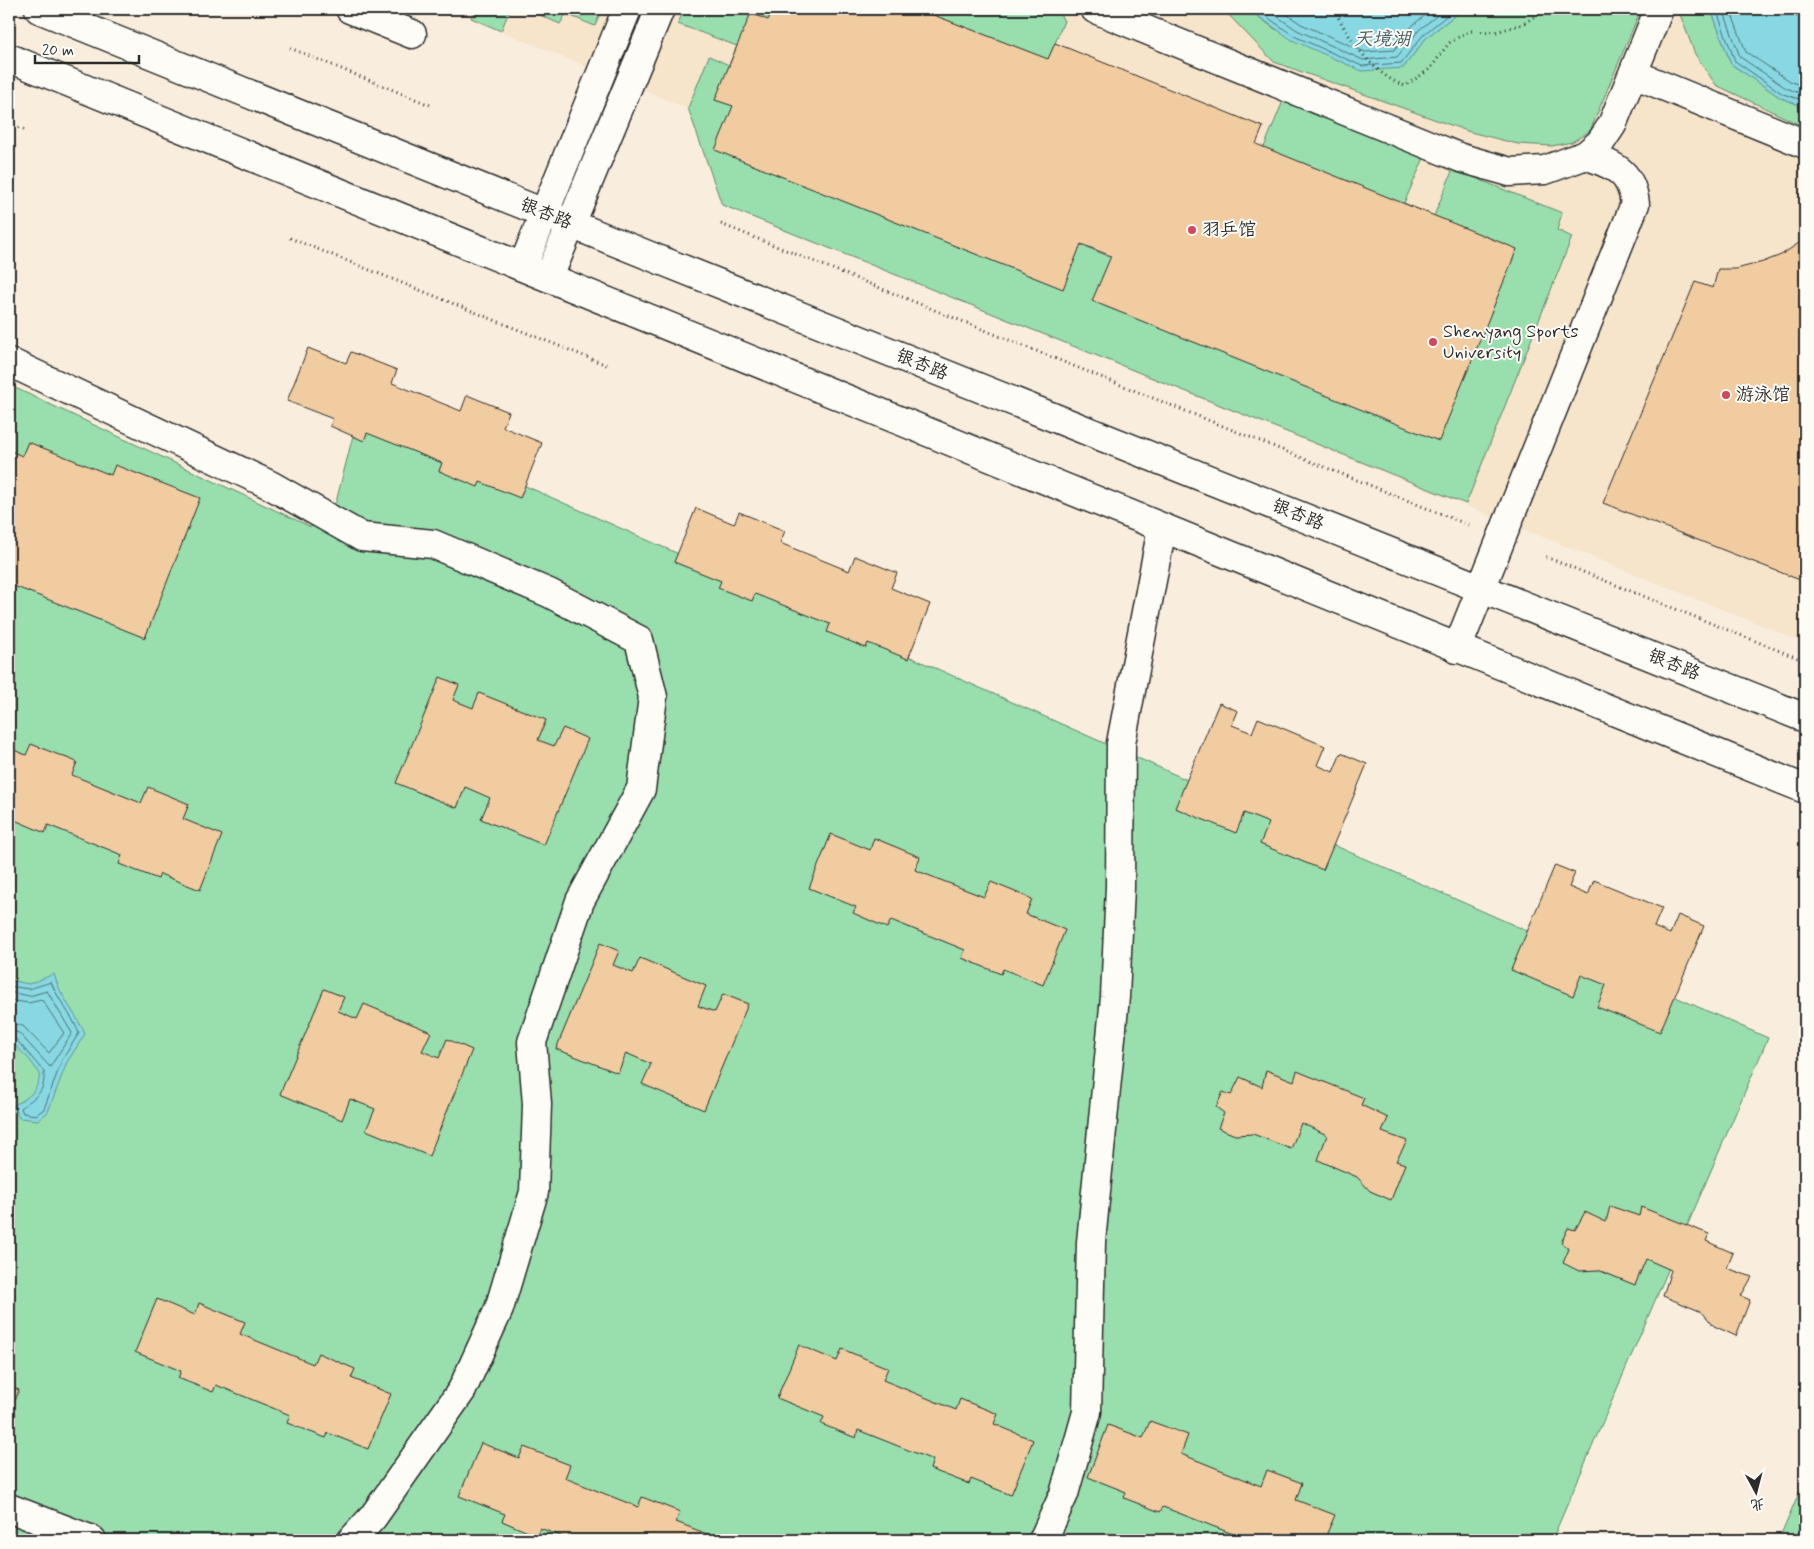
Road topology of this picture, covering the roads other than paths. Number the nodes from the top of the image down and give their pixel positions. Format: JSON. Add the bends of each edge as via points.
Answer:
{"nodes":[{"id":1,"x":39,"y":9,"type":"edge"},
{"id":2,"x":350,"y":9,"type":"edge"},
{"id":3,"x":627,"y":9,"type":"edge"},
{"id":4,"x":660,"y":9,"type":"edge"},
{"id":5,"x":1096,"y":9,"type":"edge"},
{"id":6,"x":1659,"y":9,"type":"edge"},
{"id":7,"x":412,"y":34,"type":"dead end"},
{"id":8,"x":9,"y":58,"type":"edge"},
{"id":9,"x":1634,"y":74,"type":"junction"},
{"id":10,"x":1805,"y":144,"type":"edge"},
{"id":11,"x":1586,"y":155,"type":"junction"},
{"id":12,"x":545,"y":213,"type":"junction"},
{"id":13,"x":571,"y":224,"type":"junction"},
{"id":14,"x":523,"y":266,"type":"junction"},
{"id":15,"x":549,"y":277,"type":"junction"},
{"id":16,"x":9,"y":362,"type":"edge"},
{"id":17,"x":1162,"y":528,"type":"junction"},
{"id":18,"x":1481,"y":588,"type":"junction"},
{"id":19,"x":1457,"y":649,"type":"junction"},
{"id":20,"x":1805,"y":718,"type":"edge"},
{"id":21,"x":1805,"y":789,"type":"edge"},
{"id":22,"x":9,"y":1508,"type":"edge"},
{"id":23,"x":92,"y":1540,"type":"edge"},
{"id":24,"x":352,"y":1540,"type":"edge"},
{"id":25,"x":1043,"y":1540,"type":"edge"}],
"edges":[{"from":1,"to":12,"type":"street","name":"银杏路"},
{"from":2,"to":7,"type":"street"},
{"from":3,"to":12,"type":"street"},
{"from":4,"to":13,"type":"street"},
{"from":5,"to":11,"type":"street","via":[[1461,158],[1510,172],[1545,170]]},
{"from":6,"to":9,"type":"street"},
{"from":8,"to":14,"type":"street"},
{"from":9,"to":10,"type":"street"},
{"from":9,"to":11,"type":"street","via":[[1612,126]]},
{"from":11,"to":18,"type":"street","via":[[1616,167],[1628,179],[1635,204]]},
{"from":12,"to":13,"type":"street","name":"银杏路"},
{"from":12,"to":14,"type":"street"},
{"from":13,"to":15,"type":"street"},
{"from":13,"to":18,"type":"street","name":"银杏路"},
{"from":14,"to":15,"type":"street"},
{"from":15,"to":17,"type":"street"},
{"from":16,"to":24,"type":"street","via":[[270,485],[362,537],[433,544],[549,593],[639,640],[653,696],[641,788],[580,901],[532,1042],[537,1104],[534,1192],[499,1309],[462,1390],[373,1517]]},
{"from":17,"to":19,"type":"street"},
{"from":17,"to":25,"type":"street","via":[[1121,743],[1120,887],[1115,988],[1091,1242],[1086,1412],[1064,1494]]},
{"from":18,"to":19,"type":"street"},
{"from":18,"to":20,"type":"street","name":"银杏路"},
{"from":19,"to":21,"type":"street"},
{"from":22,"to":23,"type":"street"}]}
